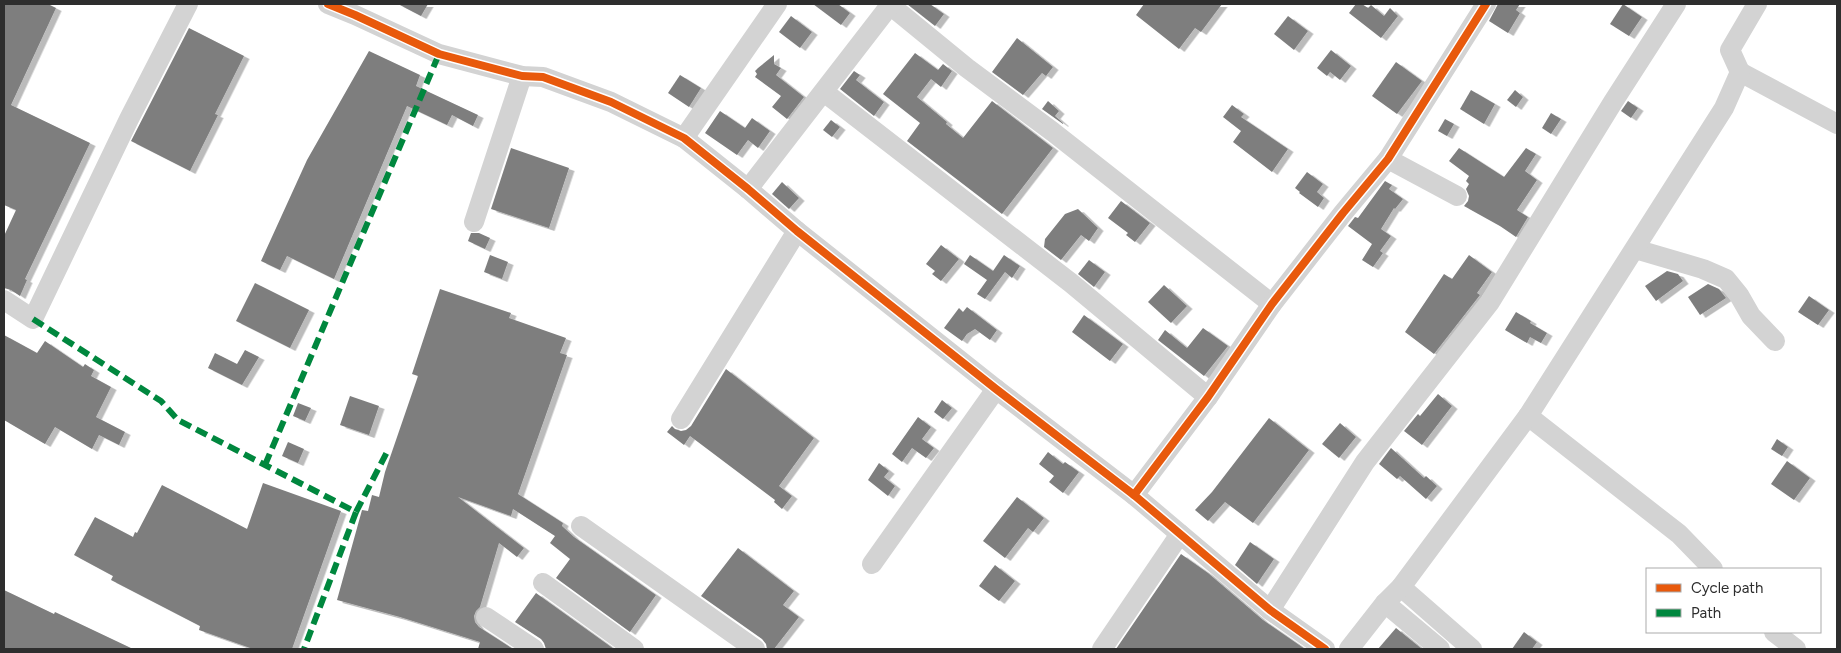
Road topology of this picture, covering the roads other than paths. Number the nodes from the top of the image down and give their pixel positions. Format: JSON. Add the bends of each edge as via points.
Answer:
{"nodes":[{"id":1,"x":188,"y":4,"type":"edge"},
{"id":2,"x":328,"y":4,"type":"edge"},
{"id":3,"x":778,"y":4,"type":"edge"},
{"id":4,"x":890,"y":4,"type":"edge"},
{"id":5,"x":1486,"y":4,"type":"edge"},
{"id":6,"x":1676,"y":4,"type":"edge"},
{"id":7,"x":1757,"y":4,"type":"edge"},
{"id":8,"x":1740,"y":72,"type":"junction"},
{"id":9,"x":522,"y":76,"type":"junction"},
{"id":10,"x":824,"y":92,"type":"junction"},
{"id":11,"x":1837,"y":124,"type":"edge"},
{"id":12,"x":684,"y":138,"type":"junction"},
{"id":13,"x":1388,"y":159,"type":"junction"},
{"id":14,"x":748,"y":189,"type":"junction"},
{"id":15,"x":1457,"y":196,"type":"dead end"},
{"id":16,"x":474,"y":222,"type":"dead end"},
{"id":17,"x":797,"y":231,"type":"junction"},
{"id":18,"x":1635,"y":249,"type":"junction"},
{"id":19,"x":4,"y":300,"type":"edge"},
{"id":20,"x":1272,"y":304,"type":"junction"},
{"id":21,"x":1775,"y":341,"type":"dead end"},
{"id":22,"x":996,"y":389,"type":"junction"},
{"id":23,"x":1208,"y":397,"type":"junction"},
{"id":24,"x":1528,"y":416,"type":"junction"},
{"id":25,"x":681,"y":419,"type":"dead end"},
{"id":26,"x":1134,"y":495,"type":"junction"},
{"id":27,"x":581,"y":526,"type":"dead end"},
{"id":28,"x":1180,"y":534,"type":"junction"},
{"id":29,"x":872,"y":564,"type":"dead end"},
{"id":30,"x":1712,"y":568,"type":"edge"},
{"id":31,"x":543,"y":583,"type":"dead end"},
{"id":32,"x":1401,"y":587,"type":"junction"},
{"id":33,"x":1385,"y":603,"type":"junction"},
{"id":34,"x":1270,"y":610,"type":"junction"},
{"id":35,"x":486,"y":617,"type":"dead end"},
{"id":36,"x":1775,"y":633,"type":"edge"},
{"id":37,"x":534,"y":649,"type":"edge"},
{"id":38,"x":634,"y":649,"type":"edge"},
{"id":39,"x":756,"y":649,"type":"edge"},
{"id":40,"x":1102,"y":649,"type":"edge"},
{"id":41,"x":1325,"y":649,"type":"edge"},
{"id":42,"x":1349,"y":649,"type":"edge"},
{"id":43,"x":1440,"y":649,"type":"edge"},
{"id":44,"x":1472,"y":649,"type":"edge"},
{"id":45,"x":1796,"y":649,"type":"edge"}],
"edges":[{"from":1,"to":19,"type":"street","via":[[33,318]]},
{"from":2,"to":9,"type":"street","via":[[440,54]]},
{"from":3,"to":12,"type":"street"},
{"from":4,"to":10,"type":"street"},
{"from":4,"to":20,"type":"street","via":[[967,68]]},
{"from":5,"to":13,"type":"street"},
{"from":6,"to":34,"type":"street","via":[[1490,302],[1366,462]]},
{"from":7,"to":8,"type":"street","via":[[1730,50]]},
{"from":8,"to":11,"type":"street"},
{"from":8,"to":18,"type":"street","via":[[1724,108]]},
{"from":9,"to":12,"type":"street","via":[[543,77],[611,102]]},
{"from":9,"to":16,"type":"street"},
{"from":10,"to":14,"type":"street"},
{"from":10,"to":23,"type":"street","via":[[1071,283]]},
{"from":12,"to":14,"type":"street"},
{"from":13,"to":15,"type":"street"},
{"from":13,"to":20,"type":"street"},
{"from":14,"to":17,"type":"street"},
{"from":17,"to":22,"type":"street"},
{"from":17,"to":25,"type":"street"},
{"from":18,"to":21,"type":"street","via":[[1726,279],[1751,316]]},
{"from":18,"to":24,"type":"street"},
{"from":20,"to":23,"type":"street"},
{"from":22,"to":26,"type":"street"},
{"from":22,"to":29,"type":"street"},
{"from":23,"to":26,"type":"street"},
{"from":24,"to":30,"type":"street","via":[[1679,534]]},
{"from":24,"to":32,"type":"street"},
{"from":26,"to":28,"type":"street"},
{"from":27,"to":39,"type":"street"},
{"from":28,"to":34,"type":"street"},
{"from":28,"to":40,"type":"street"},
{"from":31,"to":38,"type":"street"},
{"from":32,"to":33,"type":"street"},
{"from":32,"to":44,"type":"street"},
{"from":33,"to":42,"type":"street"},
{"from":33,"to":43,"type":"street"},
{"from":34,"to":41,"type":"street"},
{"from":35,"to":37,"type":"street"},
{"from":36,"to":45,"type":"street"}]}
